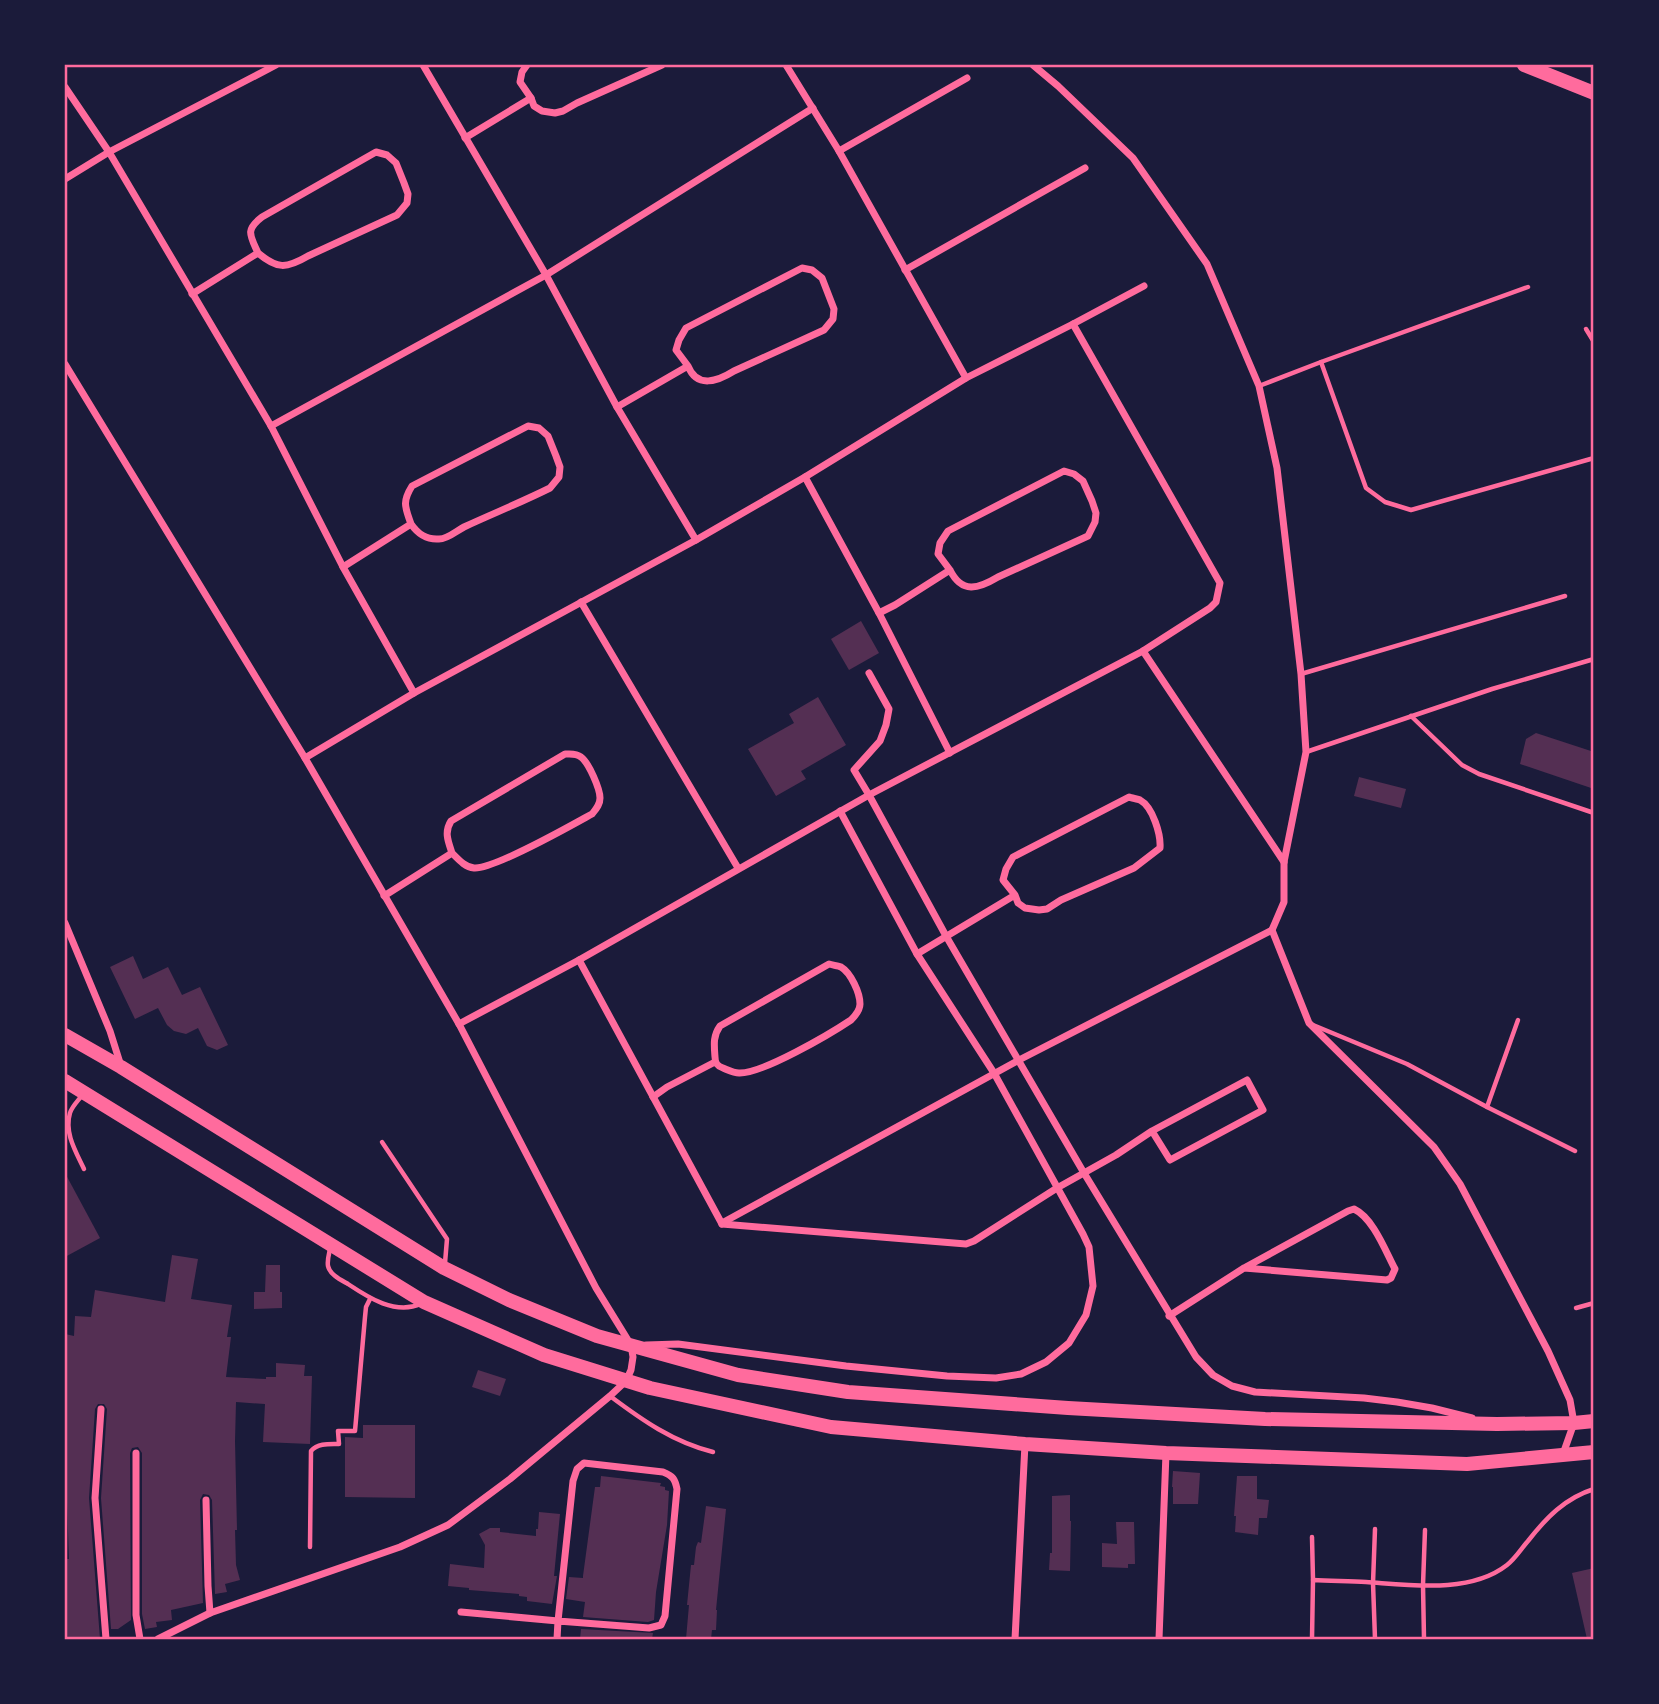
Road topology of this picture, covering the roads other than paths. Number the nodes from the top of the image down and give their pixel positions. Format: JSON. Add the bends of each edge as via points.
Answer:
{"nodes":[{"id":1,"x":276,"y":65,"type":"edge"},
{"id":2,"x":423,"y":65,"type":"edge"},
{"id":3,"x":527,"y":65,"type":"edge"},
{"id":4,"x":662,"y":65,"type":"edge"},
{"id":5,"x":786,"y":65,"type":"edge"},
{"id":6,"x":1033,"y":65,"type":"edge"},
{"id":7,"x":1524,"y":65,"type":"edge"},
{"id":8,"x":967,"y":78,"type":"dead end"},
{"id":9,"x":65,"y":87,"type":"edge"},
{"id":10,"x":1594,"y":93,"type":"edge"},
{"id":11,"x":531,"y":98,"type":"junction"},
{"id":12,"x":813,"y":108,"type":"junction"},
{"id":13,"x":465,"y":138,"type":"junction"},
{"id":14,"x":839,"y":151,"type":"junction"},
{"id":15,"x":109,"y":152,"type":"junction"},
{"id":16,"x":1085,"y":168,"type":"dead end"},
{"id":17,"x":65,"y":179,"type":"edge"},
{"id":18,"x":258,"y":253,"type":"junction"},
{"id":19,"x":905,"y":270,"type":"junction"},
{"id":20,"x":546,"y":275,"type":"junction"},
{"id":21,"x":1144,"y":286,"type":"dead end"},
{"id":22,"x":1528,"y":287,"type":"dead end"},
{"id":23,"x":192,"y":294,"type":"junction"},
{"id":24,"x":1073,"y":324,"type":"junction"},
{"id":25,"x":1586,"y":329,"type":"dead end"},
{"id":26,"x":1594,"y":342,"type":"edge"},
{"id":27,"x":1321,"y":362,"type":"junction"},
{"id":28,"x":65,"y":364,"type":"edge"},
{"id":29,"x":688,"y":366,"type":"junction"},
{"id":30,"x":966,"y":378,"type":"junction"},
{"id":31,"x":1259,"y":386,"type":"junction"},
{"id":32,"x":617,"y":407,"type":"junction"},
{"id":33,"x":271,"y":426,"type":"junction"},
{"id":34,"x":1594,"y":458,"type":"edge"},
{"id":35,"x":805,"y":477,"type":"junction"},
{"id":36,"x":411,"y":524,"type":"junction"},
{"id":37,"x":696,"y":540,"type":"junction"},
{"id":38,"x":343,"y":567,"type":"junction"},
{"id":39,"x":950,"y":570,"type":"junction"},
{"id":40,"x":1565,"y":596,"type":"dead end"},
{"id":41,"x":581,"y":602,"type":"junction"},
{"id":42,"x":879,"y":613,"type":"junction"},
{"id":43,"x":1143,"y":651,"type":"junction"},
{"id":44,"x":1594,"y":659,"type":"edge"},
{"id":45,"x":869,"y":673,"type":"dead end"},
{"id":46,"x":1301,"y":674,"type":"junction"},
{"id":47,"x":414,"y":693,"type":"junction"},
{"id":48,"x":1411,"y":716,"type":"junction"},
{"id":49,"x":1306,"y":752,"type":"junction"},
{"id":50,"x":950,"y":753,"type":"junction"},
{"id":51,"x":305,"y":758,"type":"junction"},
{"id":52,"x":869,"y":795,"type":"junction"},
{"id":53,"x":840,"y":811,"type":"junction"},
{"id":54,"x":1594,"y":813,"type":"edge"},
{"id":55,"x":452,"y":853,"type":"junction"},
{"id":56,"x":1284,"y":862,"type":"junction"},
{"id":57,"x":738,"y":868,"type":"junction"},
{"id":58,"x":1015,"y":895,"type":"junction"},
{"id":59,"x":384,"y":896,"type":"junction"},
{"id":60,"x":65,"y":923,"type":"edge"},
{"id":61,"x":1272,"y":930,"type":"junction"},
{"id":62,"x":946,"y":936,"type":"junction"},
{"id":63,"x":917,"y":954,"type":"junction"},
{"id":64,"x":579,"y":960,"type":"junction"},
{"id":65,"x":1518,"y":1020,"type":"dead end"},
{"id":66,"x":1309,"y":1023,"type":"junction"},
{"id":67,"x":459,"y":1024,"type":"junction"},
{"id":68,"x":65,"y":1034,"type":"edge"},
{"id":69,"x":1019,"y":1060,"type":"junction"},
{"id":70,"x":715,"y":1062,"type":"junction"},
{"id":71,"x":121,"y":1067,"type":"junction"},
{"id":72,"x":994,"y":1073,"type":"junction"},
{"id":73,"x":65,"y":1081,"type":"edge"},
{"id":74,"x":83,"y":1093,"type":"junction"},
{"id":75,"x":653,"y":1097,"type":"junction"},
{"id":76,"x":1487,"y":1107,"type":"junction"},
{"id":77,"x":1152,"y":1131,"type":"junction"},
{"id":78,"x":382,"y":1142,"type":"dead end"},
{"id":79,"x":1575,"y":1151,"type":"dead end"},
{"id":80,"x":84,"y":1169,"type":"dead end"},
{"id":81,"x":1084,"y":1173,"type":"junction"},
{"id":82,"x":1057,"y":1188,"type":"junction"},
{"id":83,"x":722,"y":1224,"type":"junction"},
{"id":84,"x":331,"y":1245,"type":"junction"},
{"id":85,"x":444,"y":1268,"type":"junction"},
{"id":86,"x":1244,"y":1268,"type":"junction"},
{"id":87,"x":370,"y":1299,"type":"junction"},
{"id":88,"x":424,"y":1303,"type":"junction"},
{"id":89,"x":1594,"y":1303,"type":"edge"},
{"id":90,"x":1576,"y":1308,"type":"dead end"},
{"id":91,"x":1169,"y":1316,"type":"junction"},
{"id":92,"x":631,"y":1345,"type":"junction"},
{"id":93,"x":626,"y":1381,"type":"junction"},
{"id":94,"x":610,"y":1396,"type":"junction"},
{"id":95,"x":101,"y":1409,"type":"dead end"},
{"id":96,"x":1594,"y":1420,"type":"edge"},
{"id":97,"x":1574,"y":1423,"type":"junction"},
{"id":98,"x":1497,"y":1424,"type":"junction"},
{"id":99,"x":1025,"y":1444,"type":"junction"},
{"id":100,"x":713,"y":1452,"type":"dead end"},
{"id":101,"x":1594,"y":1452,"type":"edge"},
{"id":102,"x":136,"y":1453,"type":"dead end"},
{"id":103,"x":1166,"y":1453,"type":"junction"},
{"id":104,"x":1562,"y":1456,"type":"junction"},
{"id":105,"x":1594,"y":1489,"type":"edge"},
{"id":106,"x":206,"y":1500,"type":"dead end"},
{"id":107,"x":1375,"y":1529,"type":"dead end"},
{"id":108,"x":1425,"y":1530,"type":"dead end"},
{"id":109,"x":1312,"y":1537,"type":"dead end"},
{"id":110,"x":310,"y":1547,"type":"dead end"},
{"id":111,"x":1313,"y":1580,"type":"junction"},
{"id":112,"x":1373,"y":1583,"type":"junction"},
{"id":113,"x":1423,"y":1586,"type":"junction"},
{"id":114,"x":461,"y":1612,"type":"dead end"},
{"id":115,"x":210,"y":1613,"type":"junction"},
{"id":116,"x":558,"y":1621,"type":"junction"},
{"id":117,"x":106,"y":1639,"type":"edge"},
{"id":118,"x":140,"y":1639,"type":"edge"},
{"id":119,"x":158,"y":1639,"type":"edge"},
{"id":120,"x":557,"y":1639,"type":"edge"},
{"id":121,"x":1015,"y":1639,"type":"edge"},
{"id":122,"x":1159,"y":1639,"type":"edge"},
{"id":123,"x":1312,"y":1639,"type":"edge"},
{"id":124,"x":1375,"y":1639,"type":"edge"},
{"id":125,"x":1424,"y":1639,"type":"edge"}],
"edges":[{"from":1,"to":15,"type":"street"},
{"from":2,"to":13,"type":"street"},
{"from":3,"to":11,"type":"street","via":[[520,82]]},
{"from":4,"to":11,"type":"street","via":[[563,111],[542,111]]},
{"from":5,"to":12,"type":"street"},
{"from":6,"to":31,"type":"street","via":[[1133,158],[1207,264]]},
{"from":7,"to":10,"type":"main road"},
{"from":8,"to":14,"type":"street"},
{"from":9,"to":15,"type":"street"},
{"from":11,"to":13,"type":"street"},
{"from":12,"to":14,"type":"street"},
{"from":12,"to":20,"type":"street"},
{"from":13,"to":20,"type":"street"},
{"from":14,"to":19,"type":"street"},
{"from":15,"to":17,"type":"street"},
{"from":15,"to":23,"type":"street"},
{"from":16,"to":19,"type":"street"},
{"from":18,"to":18,"type":"street","via":[[272,264],[294,264],[397,215],[408,194],[396,163],[376,152],[262,217],[253,224],[250,235]]},
{"from":18,"to":23,"type":"street"},
{"from":19,"to":30,"type":"street"},
{"from":20,"to":32,"type":"street"},
{"from":20,"to":33,"type":"street"},
{"from":21,"to":24,"type":"street"},
{"from":22,"to":27,"type":"lane"},
{"from":23,"to":33,"type":"street"},
{"from":24,"to":30,"type":"street"},
{"from":24,"to":43,"type":"street","via":[[1220,583],[1210,608]]},
{"from":25,"to":26,"type":"lane"},
{"from":27,"to":31,"type":"lane"},
{"from":27,"to":34,"type":"lane","via":[[1366,488],[1385,502],[1411,510]]},
{"from":28,"to":51,"type":"street"},
{"from":29,"to":29,"type":"street","via":[[698,379],[720,380],[824,330],[834,309],[821,278],[802,268],[686,328],[676,350]]},
{"from":29,"to":32,"type":"street"},
{"from":30,"to":35,"type":"street"},
{"from":31,"to":46,"type":"street","via":[[1277,468]]},
{"from":32,"to":37,"type":"street"},
{"from":33,"to":38,"type":"street"},
{"from":35,"to":37,"type":"street"},
{"from":35,"to":42,"type":"street"},
{"from":36,"to":36,"type":"street","via":[[424,537],[446,537],[550,488],[560,467],[548,436],[528,426],[412,486],[405,498]]},
{"from":36,"to":38,"type":"street"},
{"from":37,"to":41,"type":"street"},
{"from":38,"to":47,"type":"street"},
{"from":39,"to":39,"type":"street","via":[[962,585],[976,587],[1088,536],[1096,513],[1083,481],[1064,471],[948,531],[938,554]]},
{"from":39,"to":42,"type":"street"},
{"from":40,"to":46,"type":"lane"},
{"from":41,"to":47,"type":"street"},
{"from":41,"to":57,"type":"street"},
{"from":42,"to":50,"type":"street"},
{"from":43,"to":50,"type":"street"},
{"from":43,"to":56,"type":"street"},
{"from":44,"to":48,"type":"lane"},
{"from":45,"to":52,"type":"street","via":[[889,709],[880,741],[854,770]]},
{"from":46,"to":49,"type":"street"},
{"from":47,"to":51,"type":"street"},
{"from":48,"to":49,"type":"lane"},
{"from":48,"to":54,"type":"lane","via":[[1462,765]]},
{"from":49,"to":56,"type":"street"},
{"from":50,"to":52,"type":"street"},
{"from":51,"to":59,"type":"street"},
{"from":52,"to":53,"type":"street"},
{"from":52,"to":62,"type":"street"},
{"from":53,"to":57,"type":"street"},
{"from":53,"to":63,"type":"street"},
{"from":55,"to":55,"type":"street","via":[[467,866],[485,867],[592,814],[600,798],[584,758],[565,754],[451,821],[446,834]]},
{"from":55,"to":59,"type":"street"},
{"from":56,"to":61,"type":"street","via":[[1284,902]]},
{"from":57,"to":64,"type":"street"},
{"from":58,"to":58,"type":"street","via":[[1025,908],[1047,909],[1134,868],[1160,848],[1161,838],[1149,807],[1129,797],[1013,857],[1003,880]]},
{"from":58,"to":62,"type":"street"},
{"from":59,"to":67,"type":"street"},
{"from":60,"to":71,"type":"street"},
{"from":61,"to":66,"type":"street"},
{"from":61,"to":69,"type":"street"},
{"from":62,"to":63,"type":"street"},
{"from":62,"to":69,"type":"street"},
{"from":63,"to":72,"type":"street"},
{"from":64,"to":67,"type":"street"},
{"from":64,"to":75,"type":"street"},
{"from":65,"to":76,"type":"lane"},
{"from":66,"to":76,"type":"lane","via":[[1407,1064]]},
{"from":66,"to":97,"type":"street","via":[[1434,1147],[1460,1184],[1548,1351],[1570,1400]]},
{"from":67,"to":92,"type":"street","via":[[596,1288]]},
{"from":68,"to":71,"type":"main road"},
{"from":69,"to":72,"type":"street"},
{"from":69,"to":81,"type":"street"},
{"from":70,"to":70,"type":"street","via":[[727,1070],[749,1071],[851,1020],[860,1006],[849,974],[830,964],[720,1026],[713,1042]]},
{"from":70,"to":75,"type":"street"},
{"from":71,"to":85,"type":"main road"},
{"from":72,"to":82,"type":"street"},
{"from":72,"to":83,"type":"street"},
{"from":73,"to":74,"type":"main road"},
{"from":74,"to":80,"type":"lane","via":[[70,1111],[69,1123],[70,1140]]},
{"from":74,"to":84,"type":"main road"},
{"from":75,"to":83,"type":"street"},
{"from":76,"to":79,"type":"lane"},
{"from":77,"to":77,"type":"street","via":[[1247,1080],[1264,1110],[1170,1160]]},
{"from":77,"to":81,"type":"street"},
{"from":78,"to":85,"type":"lane","via":[[447,1239]]},
{"from":81,"to":82,"type":"street"},
{"from":81,"to":91,"type":"street"},
{"from":82,"to":83,"type":"street","via":[[966,1244]]},
{"from":82,"to":92,"type":"street","via":[[1089,1247],[1093,1286],[1086,1315],[1069,1343],[1021,1374],[947,1376],[678,1344]]},
{"from":84,"to":87,"type":"lane","via":[[330,1271]]},
{"from":84,"to":88,"type":"main road"},
{"from":85,"to":92,"type":"main road","via":[[548,1317]]},
{"from":86,"to":86,"type":"street","via":[[1387,1280],[1395,1269],[1369,1220],[1354,1209]]},
{"from":86,"to":91,"type":"street"},
{"from":87,"to":88,"type":"lane","via":[[404,1307]]},
{"from":87,"to":110,"type":"lane","via":[[355,1431],[338,1431],[339,1444],[320,1445],[311,1451]]},
{"from":88,"to":93,"type":"main road","via":[[544,1355]]},
{"from":89,"to":90,"type":"lane"},
{"from":91,"to":98,"type":"street","via":[[1213,1376],[1232,1386],[1255,1392],[1397,1402]]},
{"from":92,"to":93,"type":"street"},
{"from":92,"to":98,"type":"main road","via":[[738,1375],[848,1392],[1265,1419]]},
{"from":93,"to":94,"type":"street"},
{"from":93,"to":99,"type":"main road","via":[[831,1427]]},
{"from":94,"to":100,"type":"lane","via":[[659,1430]]},
{"from":94,"to":115,"type":"street","via":[[510,1479],[432,1533]]},
{"from":95,"to":117,"type":"street","via":[[95,1498]]},
{"from":96,"to":97,"type":"main road"},
{"from":97,"to":98,"type":"main road"},
{"from":97,"to":104,"type":"street"},
{"from":99,"to":103,"type":"main road"},
{"from":99,"to":121,"type":"street"},
{"from":101,"to":104,"type":"main road"},
{"from":102,"to":118,"type":"street"},
{"from":103,"to":104,"type":"main road","via":[[1467,1464]]},
{"from":103,"to":122,"type":"street"},
{"from":105,"to":113,"type":"lane","via":[[1557,1508],[1509,1564],[1491,1576]]},
{"from":106,"to":115,"type":"street"},
{"from":107,"to":112,"type":"lane"},
{"from":108,"to":113,"type":"lane"},
{"from":109,"to":111,"type":"lane"},
{"from":111,"to":112,"type":"lane"},
{"from":111,"to":123,"type":"lane"},
{"from":112,"to":113,"type":"lane"},
{"from":112,"to":124,"type":"lane"},
{"from":113,"to":125,"type":"lane"},
{"from":114,"to":116,"type":"street"},
{"from":115,"to":119,"type":"street"},
{"from":116,"to":116,"type":"street","via":[[577,1469],[584,1463],[671,1475],[677,1489],[666,1616],[661,1625]]},
{"from":116,"to":120,"type":"street"}]}
